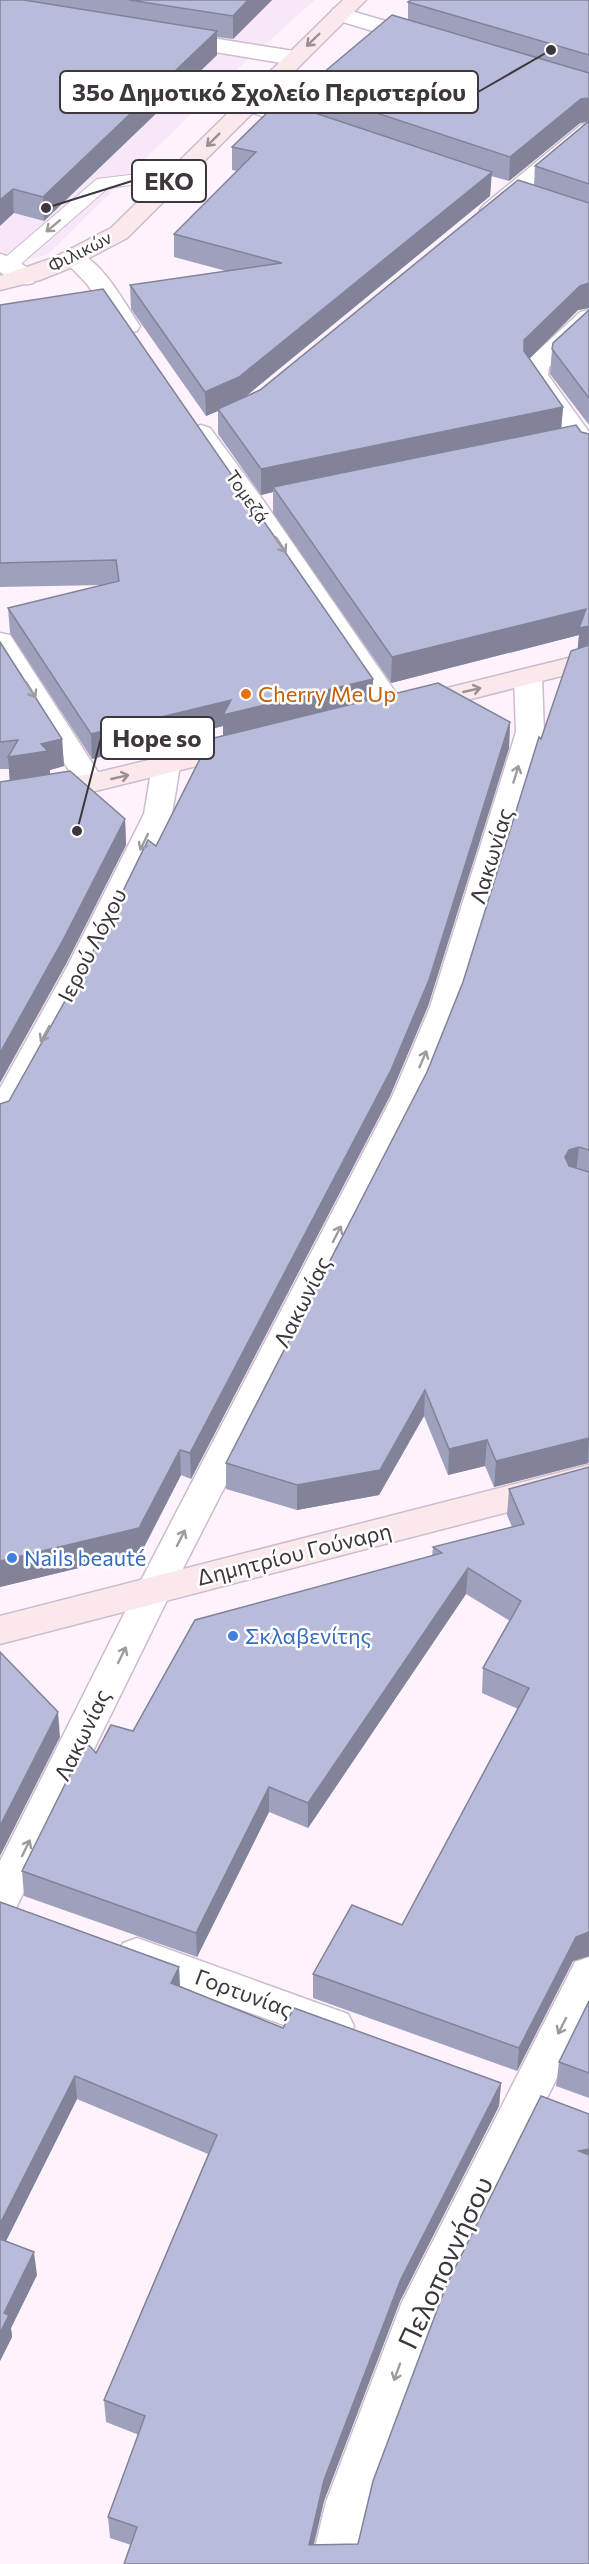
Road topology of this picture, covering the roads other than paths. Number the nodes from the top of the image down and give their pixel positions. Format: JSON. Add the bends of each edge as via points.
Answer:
{"nodes":[{"id":1,"x":348,"y":7,"type":"edge"},
{"id":2,"x":153,"y":36,"type":"edge"},
{"id":3,"x":442,"y":45,"type":"edge"},
{"id":4,"x":294,"y":58,"type":"junction"},
{"id":5,"x":248,"y":104,"type":"junction"},
{"id":6,"x":327,"y":130,"type":"edge"},
{"id":7,"x":589,"y":130,"type":"edge"},
{"id":8,"x":179,"y":174,"type":"junction"},
{"id":9,"x":476,"y":224,"type":"edge"},
{"id":10,"x":75,"y":259,"type":"junction"},
{"id":11,"x":8,"y":272,"type":"edge"},
{"id":12,"x":589,"y":317,"type":"edge"},
{"id":13,"x":141,"y":345,"type":"edge"},
{"id":14,"x":202,"y":421,"type":"dead end"},
{"id":15,"x":579,"y":442,"type":"edge"},
{"id":16,"x":0,"y":641,"type":"edge"},
{"id":17,"x":589,"y":661,"type":"edge"},
{"id":18,"x":528,"y":677,"type":"junction"},
{"id":19,"x":268,"y":740,"type":"edge"},
{"id":20,"x":166,"y":766,"type":"junction"},
{"id":21,"x":91,"y":783,"type":"junction"},
{"id":22,"x":0,"y":797,"type":"edge"},
{"id":23,"x":0,"y":1117,"type":"edge"},
{"id":24,"x":589,"y":1478,"type":"edge"},
{"id":25,"x":154,"y":1590,"type":"junction"},
{"id":26,"x":0,"y":1630,"type":"edge"},
{"id":27,"x":11,"y":1908,"type":"edge"},
{"id":28,"x":101,"y":1942,"type":"edge"},
{"id":29,"x":589,"y":1974,"type":"edge"},
{"id":30,"x":370,"y":2038,"type":"edge"},
{"id":31,"x":333,"y":2564,"type":"edge"}],
"edges":[{"from":1,"to":3,"type":"street"},
{"from":1,"to":4,"type":"street","name":"Φιλικών","one_way":true},
{"from":2,"to":4,"type":"street"},
{"from":4,"to":5,"type":"street","name":"Φιλικών"},
{"from":5,"to":6,"type":"street"},
{"from":5,"to":8,"type":"street","name":"Φιλικών","one_way":true},
{"from":7,"to":9,"type":"street"},
{"from":8,"to":10,"type":"street","name":"Φιλικών","via":[[119,232]]},
{"from":8,"to":11,"type":"lane","one_way":true,"via":[[104,183]]},
{"from":10,"to":11,"type":"street","name":"Φιλικών"},
{"from":10,"to":13,"type":"street","via":[[96,279]]},
{"from":12,"to":15,"type":"street","via":[[537,365],[536,375]]},
{"from":14,"to":18,"type":"street","name":"Τομεζά","one_way":true,"via":[[266,503],[381,712]]},
{"from":16,"to":21,"type":"street","one_way":true},
{"from":17,"to":18,"type":"street"},
{"from":25,"to":18,"type":"street","name":"Λακωνίας","one_way":true,"via":[[408,1096],[445,1007],[530,732]]},
{"from":19,"to":20,"type":"street"},
{"from":21,"to":20,"type":"street","one_way":true},
{"from":20,"to":23,"type":"street","name":"Ιερού Λόχου","one_way":true,"via":[[158,814],[82,967]]},
{"from":21,"to":22,"type":"street"},
{"from":24,"to":25,"type":"street","name":"Δημητρίου Γούναρη"},
{"from":25,"to":26,"type":"street","name":"Δημητρίου Γούναρη"},
{"from":27,"to":25,"type":"street","name":"Λακωνίας","one_way":true},
{"from":28,"to":30,"type":"street","name":"Γορτυνίας"},
{"from":29,"to":31,"type":"street","name":"Πελοποννήσου","one_way":true,"via":[[423,2302],[348,2502]]}]}
